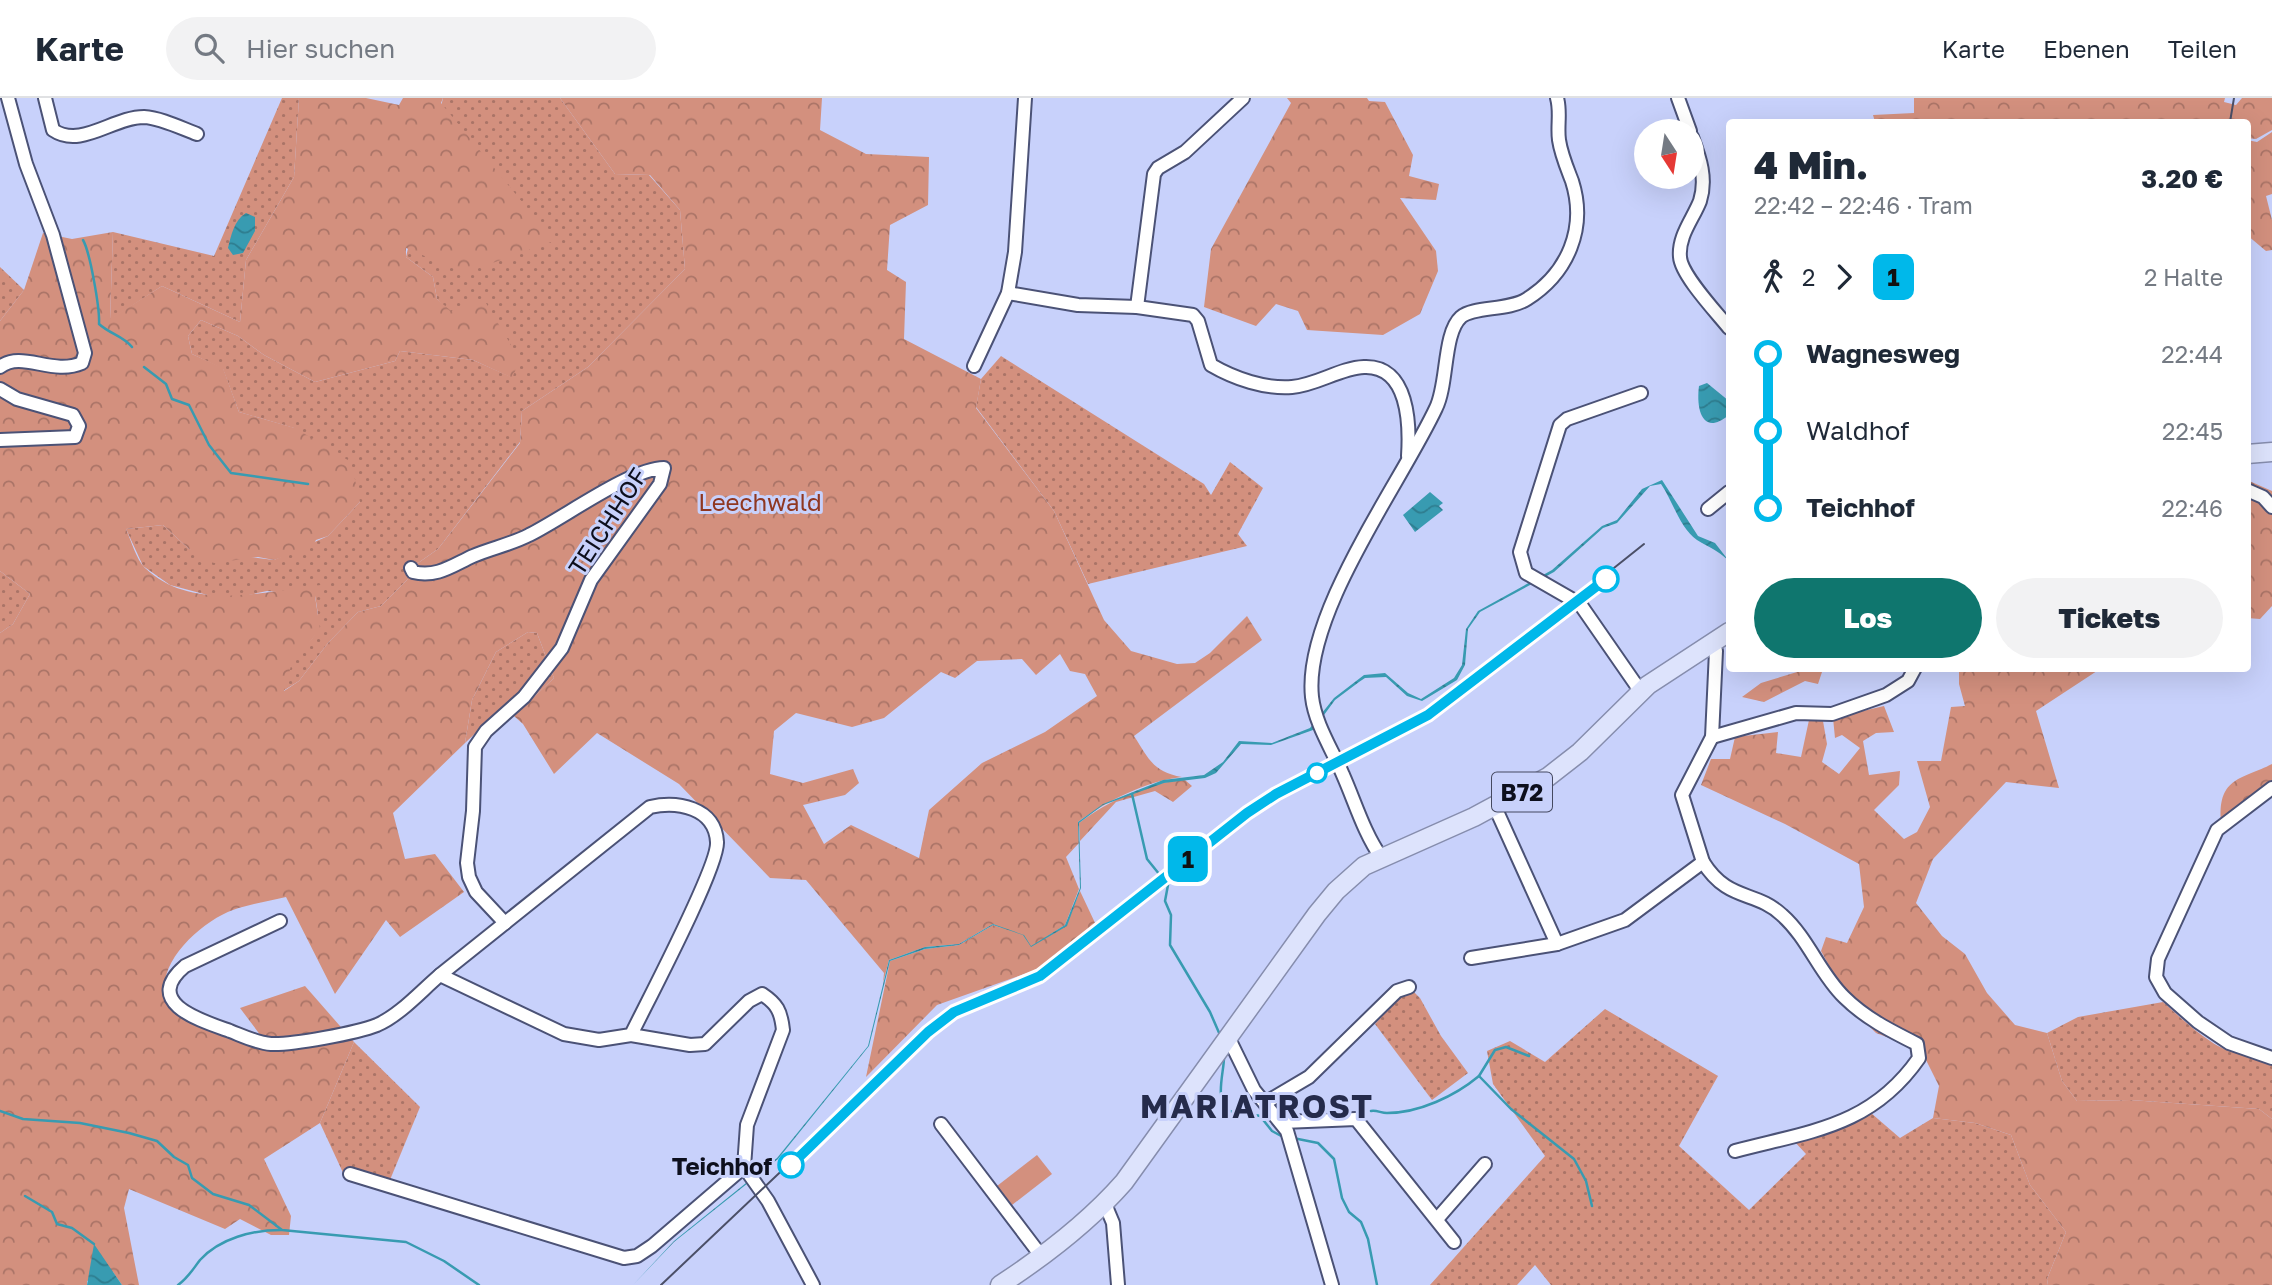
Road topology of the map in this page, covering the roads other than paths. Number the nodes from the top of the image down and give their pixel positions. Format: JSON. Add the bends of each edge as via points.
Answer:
{"nodes":[{"id":1,"x":8,"y":98,"type":"edge"},
{"id":2,"x":45,"y":98,"type":"edge"},
{"id":3,"x":1025,"y":98,"type":"edge"},
{"id":4,"x":1242,"y":98,"type":"edge"},
{"id":5,"x":1557,"y":98,"type":"edge"},
{"id":6,"x":1678,"y":98,"type":"edge"},
{"id":7,"x":1686,"y":119,"type":"edge"},
{"id":8,"x":197,"y":134,"type":"dead end"},
{"id":9,"x":1702,"y":189,"type":"edge"},
{"id":10,"x":1008,"y":293,"type":"junction"},
{"id":11,"x":1137,"y":307,"type":"junction"},
{"id":12,"x":1726,"y":324,"type":"edge"},
{"id":13,"x":974,"y":366,"type":"dead end"},
{"id":14,"x":0,"y":367,"type":"edge"},
{"id":15,"x":0,"y":389,"type":"edge"},
{"id":16,"x":1640,"y":393,"type":"dead end"},
{"id":17,"x":0,"y":440,"type":"edge"},
{"id":18,"x":2272,"y":452,"type":"edge"},
{"id":19,"x":2251,"y":454,"type":"edge"},
{"id":20,"x":1408,"y":460,"type":"junction"},
{"id":21,"x":2251,"y":492,"type":"edge"},
{"id":22,"x":1726,"y":495,"type":"edge"},
{"id":23,"x":2272,"y":507,"type":"edge"},
{"id":24,"x":1709,"y":509,"type":"dead end"},
{"id":25,"x":411,"y":568,"type":"dead end"},
{"id":26,"x":1726,"y":634,"type":"edge"},
{"id":27,"x":1712,"y":643,"type":"junction"},
{"id":28,"x":1913,"y":672,"type":"edge"},
{"id":29,"x":1641,"y":692,"type":"junction"},
{"id":30,"x":1712,"y":737,"type":"junction"},
{"id":31,"x":2272,"y":788,"type":"edge"},
{"id":32,"x":1495,"y":807,"type":"junction"},
{"id":33,"x":1381,"y":857,"type":"junction"},
{"id":34,"x":1703,"y":862,"type":"junction"},
{"id":35,"x":280,"y":921,"type":"dead end"},
{"id":36,"x":505,"y":923,"type":"junction"},
{"id":37,"x":1557,"y":944,"type":"junction"},
{"id":38,"x":1471,"y":958,"type":"dead end"},
{"id":39,"x":440,"y":975,"type":"junction"},
{"id":40,"x":1409,"y":987,"type":"dead end"},
{"id":41,"x":631,"y":1035,"type":"junction"},
{"id":42,"x":1222,"y":1048,"type":"junction"},
{"id":43,"x":2272,"y":1058,"type":"edge"},
{"id":44,"x":1265,"y":1103,"type":"junction"},
{"id":45,"x":941,"y":1124,"type":"dead end"},
{"id":46,"x":1286,"y":1132,"type":"junction"},
{"id":47,"x":1735,"y":1151,"type":"dead end"},
{"id":48,"x":1485,"y":1164,"type":"dead end"},
{"id":49,"x":351,"y":1174,"type":"dead end"},
{"id":50,"x":752,"y":1178,"type":"junction"},
{"id":51,"x":1105,"y":1204,"type":"junction"},
{"id":52,"x":1438,"y":1218,"type":"junction"},
{"id":53,"x":1454,"y":1242,"type":"dead end"},
{"id":54,"x":1042,"y":1257,"type":"junction"},
{"id":55,"x":813,"y":1285,"type":"edge"},
{"id":56,"x":1000,"y":1285,"type":"edge"},
{"id":57,"x":1118,"y":1285,"type":"edge"},
{"id":58,"x":1332,"y":1285,"type":"edge"}],
"edges":[{"from":1,"to":14,"type":"street","via":[[85,353],[82,363],[68,369],[16,360]]},
{"from":2,"to":8,"type":"street","via":[[53,130],[61,136],[73,138],[126,118],[147,117]]},
{"from":3,"to":10,"type":"street"},
{"from":4,"to":11,"type":"street","via":[[1185,152],[1154,174]]},
{"from":5,"to":20,"type":"street","via":[[1559,139],[1576,201],[1576,236],[1569,256],[1526,300],[1462,317],[1453,330],[1438,406]]},
{"from":6,"to":7,"type":"street"},
{"from":9,"to":12,"type":"street","via":[[1679,258]]},
{"from":10,"to":11,"type":"street","via":[[1078,305]]},
{"from":10,"to":13,"type":"street"},
{"from":11,"to":20,"type":"street","via":[[1193,315],[1211,365],[1265,386],[1291,387],[1363,367],[1380,369],[1405,400],[1410,422]]},
{"from":15,"to":17,"type":"street","via":[[17,399],[73,415],[79,426],[75,437],[63,440]]},
{"from":16,"to":29,"type":"street","via":[[1560,425],[1520,552],[1528,574],[1580,604]]},
{"from":18,"to":19,"type":"main road"},
{"from":20,"to":33,"type":"street","via":[[1319,634],[1311,678],[1315,713]]},
{"from":21,"to":23,"type":"street"},
{"from":22,"to":24,"type":"street"},
{"from":25,"to":36,"type":"street","name":"TEICHHOF","via":[[421,574],[452,568],[526,537],[635,476],[664,468],[660,484],[592,580],[562,648],[475,747],[469,877],[476,892]]},
{"from":26,"to":27,"type":"main road","number":"B72"},
{"from":27,"to":29,"type":"main road","number":"B72"},
{"from":27,"to":30,"type":"street","via":[[1717,651]]},
{"from":28,"to":30,"type":"street","via":[[1908,681],[1886,695],[1832,714],[1796,713]]},
{"from":29,"to":32,"type":"main road","number":"B72","via":[[1564,765]]},
{"from":30,"to":34,"type":"street","via":[[1682,795]]},
{"from":31,"to":43,"type":"street","via":[[2217,830],[2158,959],[2156,976],[2165,993],[2198,1022],[2229,1043]]},
{"from":32,"to":33,"type":"main road","number":"B72"},
{"from":32,"to":37,"type":"street"},
{"from":33,"to":42,"type":"main road","number":"B72","via":[[1351,876],[1331,897]]},
{"from":34,"to":37,"type":"street","via":[[1625,920]]},
{"from":34,"to":47,"type":"street","via":[[1720,885],[1781,914],[1842,996],[1872,1020],[1917,1044],[1919,1058],[1904,1080],[1884,1097],[1837,1126]]},
{"from":35,"to":39,"type":"street","via":[[185,966],[174,975],[170,991],[175,1004],[185,1015],[253,1040],[292,1042],[377,1025]]},
{"from":36,"to":39,"type":"street"},
{"from":36,"to":41,"type":"street","via":[[650,807],[677,803],[700,812],[718,842],[714,859]]},
{"from":37,"to":38,"type":"street"},
{"from":39,"to":41,"type":"street","via":[[564,1034],[599,1040]]},
{"from":40,"to":44,"type":"street","via":[[1397,991],[1309,1077]]},
{"from":41,"to":50,"type":"street","via":[[705,1044],[749,1001],[762,994],[776,1003],[783,1030],[747,1125]]},
{"from":42,"to":44,"type":"street"},
{"from":42,"to":51,"type":"main road","number":"B72"},
{"from":44,"to":46,"type":"street"},
{"from":45,"to":54,"type":"street"},
{"from":46,"to":52,"type":"street","via":[[1356,1119]]},
{"from":46,"to":58,"type":"street"},
{"from":48,"to":52,"type":"street"},
{"from":49,"to":50,"type":"street","via":[[624,1258],[637,1256]]},
{"from":50,"to":55,"type":"street"},
{"from":51,"to":54,"type":"main road","number":"B72"},
{"from":51,"to":57,"type":"street","via":[[1112,1223]]},
{"from":52,"to":53,"type":"street"},
{"from":54,"to":56,"type":"main road","number":"B72"}]}
